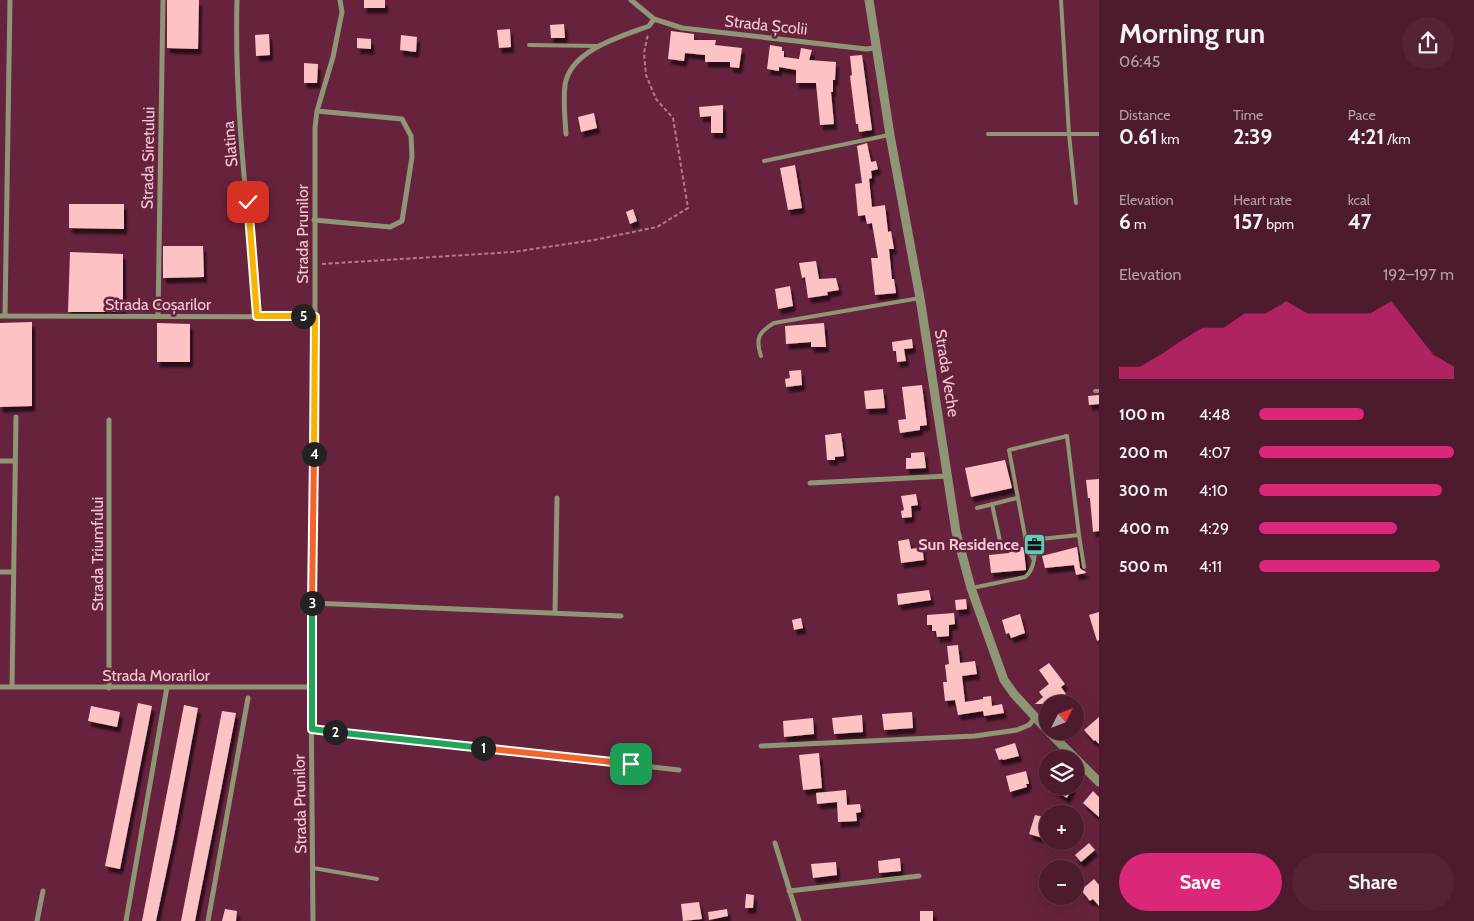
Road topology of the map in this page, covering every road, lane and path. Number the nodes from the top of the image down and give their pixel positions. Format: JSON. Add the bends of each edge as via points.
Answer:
{"nodes":[{"id":1,"x":10,"y":0,"type":"edge"},
{"id":2,"x":163,"y":0,"type":"edge"},
{"id":3,"x":237,"y":0,"type":"edge"},
{"id":4,"x":340,"y":0,"type":"edge"},
{"id":5,"x":630,"y":0,"type":"edge"},
{"id":6,"x":869,"y":0,"type":"edge"},
{"id":7,"x":1061,"y":0,"type":"edge"},
{"id":8,"x":654,"y":18,"type":"junction"},
{"id":9,"x":650,"y":26,"type":"junction"},
{"id":10,"x":529,"y":45,"type":"dead end"},
{"id":11,"x":598,"y":46,"type":"junction"},
{"id":12,"x":876,"y":48,"type":"junction"},
{"id":13,"x":317,"y":111,"type":"junction"},
{"id":14,"x":566,"y":134,"type":"dead end"},
{"id":15,"x":890,"y":134,"type":"junction"},
{"id":16,"x":988,"y":134,"type":"dead end"},
{"id":17,"x":1069,"y":134,"type":"junction"},
{"id":18,"x":1099,"y":134,"type":"edge"},
{"id":19,"x":764,"y":161,"type":"dead end"},
{"id":20,"x":1076,"y":203,"type":"dead end"},
{"id":21,"x":314,"y":220,"type":"junction"},
{"id":22,"x":314,"y":264,"type":"junction"},
{"id":23,"x":920,"y":298,"type":"junction"},
{"id":24,"x":2,"y":316,"type":"edge"},
{"id":25,"x":158,"y":316,"type":"junction"},
{"id":26,"x":257,"y":316,"type":"junction"},
{"id":27,"x":315,"y":317,"type":"junction"},
{"id":28,"x":760,"y":356,"type":"dead end"},
{"id":29,"x":16,"y":416,"type":"dead end"},
{"id":30,"x":109,"y":420,"type":"dead end"},
{"id":31,"x":0,"y":461,"type":"edge"},
{"id":32,"x":15,"y":461,"type":"junction"},
{"id":33,"x":948,"y":476,"type":"junction"},
{"id":34,"x":810,"y":483,"type":"dead end"},
{"id":35,"x":556,"y":498,"type":"dead end"},
{"id":36,"x":1017,"y":498,"type":"junction"},
{"id":37,"x":992,"y":504,"type":"junction"},
{"id":38,"x":978,"y":508,"type":"dead end"},
{"id":39,"x":1079,"y":535,"type":"junction"},
{"id":40,"x":1000,"y":542,"type":"dead end"},
{"id":41,"x":1034,"y":560,"type":"junction"},
{"id":42,"x":1084,"y":567,"type":"dead end"},
{"id":43,"x":0,"y":572,"type":"edge"},
{"id":44,"x":13,"y":572,"type":"junction"},
{"id":45,"x":971,"y":588,"type":"junction"},
{"id":46,"x":312,"y":603,"type":"junction"},
{"id":47,"x":555,"y":613,"type":"junction"},
{"id":48,"x":621,"y":616,"type":"dead end"},
{"id":49,"x":0,"y":687,"type":"edge"},
{"id":50,"x":12,"y":687,"type":"junction"},
{"id":51,"x":167,"y":687,"type":"junction"},
{"id":52,"x":311,"y":687,"type":"junction"},
{"id":53,"x":109,"y":688,"type":"junction"},
{"id":54,"x":248,"y":698,"type":"dead end"},
{"id":55,"x":1035,"y":718,"type":"junction"},
{"id":56,"x":1039,"y":722,"type":"edge"},
{"id":57,"x":312,"y":729,"type":"junction"},
{"id":58,"x":1057,"y":740,"type":"edge"},
{"id":59,"x":761,"y":746,"type":"dead end"},
{"id":60,"x":679,"y":770,"type":"dead end"},
{"id":61,"x":1099,"y":782,"type":"edge"},
{"id":62,"x":776,"y":843,"type":"dead end"},
{"id":63,"x":313,"y":868,"type":"junction"},
{"id":64,"x":919,"y":876,"type":"dead end"},
{"id":65,"x":377,"y":880,"type":"dead end"},
{"id":66,"x":43,"y":891,"type":"dead end"},
{"id":67,"x":789,"y":891,"type":"junction"},
{"id":68,"x":37,"y":921,"type":"edge"},
{"id":69,"x":126,"y":921,"type":"edge"},
{"id":70,"x":208,"y":921,"type":"edge"},
{"id":71,"x":314,"y":921,"type":"edge"},
{"id":72,"x":799,"y":921,"type":"edge"}],
"edges":[{"from":1,"to":24,"type":"street"},
{"from":2,"to":25,"type":"street","name":"Strada Siretului"},
{"from":3,"to":26,"type":"street","name":"Slatina","via":[[238,89]]},
{"from":4,"to":13,"type":"street","name":"Strada Prunilor","via":[[342,12],[333,57]]},
{"from":5,"to":8,"type":"street","name":"Strada Școlii"},
{"from":6,"to":12,"type":"street","name":"Strada Veche"},
{"from":7,"to":17,"type":"lane"},
{"from":8,"to":9,"type":"street"},
{"from":8,"to":12,"type":"street","name":"Strada Școlii","via":[[682,28]]},
{"from":9,"to":11,"type":"street"},
{"from":9,"to":22,"type":"path","via":[[644,53],[646,76],[656,99],[673,118],[688,208],[657,227],[594,240],[513,252]]},
{"from":10,"to":11,"type":"lane"},
{"from":11,"to":14,"type":"street","via":[[578,61],[565,83]]},
{"from":12,"to":15,"type":"street","name":"Strada Veche"},
{"from":13,"to":21,"type":"street","name":"Strada Prunilor","via":[[314,128]]},
{"from":13,"to":21,"type":"street","via":[[402,119],[411,136],[412,157],[402,221],[390,227]]},
{"from":15,"to":19,"type":"lane"},
{"from":15,"to":23,"type":"street","name":"Strada Veche"},
{"from":16,"to":17,"type":"lane"},
{"from":17,"to":18,"type":"lane"},
{"from":17,"to":20,"type":"lane"},
{"from":21,"to":22,"type":"street","name":"Strada Prunilor"},
{"from":22,"to":27,"type":"street","name":"Strada Prunilor"},
{"from":23,"to":28,"type":"lane","via":[[774,323],[762,331],[758,340]]},
{"from":23,"to":33,"type":"street","name":"Strada Veche"},
{"from":24,"to":25,"type":"street","name":"Strada Coșarilor"},
{"from":25,"to":26,"type":"street","name":"Strada Coșarilor"},
{"from":26,"to":27,"type":"street","name":"Strada Coșarilor"},
{"from":27,"to":46,"type":"street","name":"Strada Prunilor"},
{"from":29,"to":32,"type":"street"},
{"from":30,"to":53,"type":"street","name":"Strada Triumfului"},
{"from":31,"to":32,"type":"street"},
{"from":32,"to":44,"type":"street"},
{"from":33,"to":34,"type":"street"},
{"from":33,"to":45,"type":"street","name":"Strada Veche","via":[[956,532]]},
{"from":35,"to":47,"type":"street"},
{"from":36,"to":37,"type":"lane"},
{"from":36,"to":39,"type":"lane","via":[[1009,450],[1067,436]]},
{"from":36,"to":41,"type":"lane","via":[[1027,547]]},
{"from":37,"to":38,"type":"lane"},
{"from":37,"to":40,"type":"lane"},
{"from":39,"to":41,"type":"lane","via":[[1040,539]]},
{"from":39,"to":42,"type":"lane"},
{"from":41,"to":45,"type":"lane","via":[[1030,573],[1025,577]]},
{"from":43,"to":44,"type":"street"},
{"from":44,"to":50,"type":"street"},
{"from":45,"to":55,"type":"street","name":"Strada Veche","via":[[1004,680]]},
{"from":46,"to":47,"type":"street"},
{"from":46,"to":52,"type":"street","name":"Strada Prunilor"},
{"from":47,"to":48,"type":"street"},
{"from":49,"to":50,"type":"street","name":"Strada Morarilor"},
{"from":50,"to":53,"type":"street","name":"Strada Morarilor"},
{"from":51,"to":52,"type":"street","name":"Strada Morarilor"},
{"from":51,"to":53,"type":"street","name":"Strada Morarilor"},
{"from":51,"to":69,"type":"street"},
{"from":52,"to":57,"type":"street","name":"Strada Prunilor"},
{"from":54,"to":70,"type":"street"},
{"from":55,"to":56,"type":"street","name":"Strada Veche"},
{"from":55,"to":59,"type":"street","via":[[1017,730],[974,736]]},
{"from":57,"to":60,"type":"street"},
{"from":57,"to":63,"type":"street","name":"Strada Prunilor"},
{"from":58,"to":61,"type":"street","name":"Strada Veche"},
{"from":62,"to":67,"type":"street"},
{"from":63,"to":65,"type":"lane"},
{"from":63,"to":71,"type":"street","name":"Strada Prunilor"},
{"from":64,"to":67,"type":"street"},
{"from":66,"to":68,"type":"street"},
{"from":67,"to":72,"type":"street"}]}
